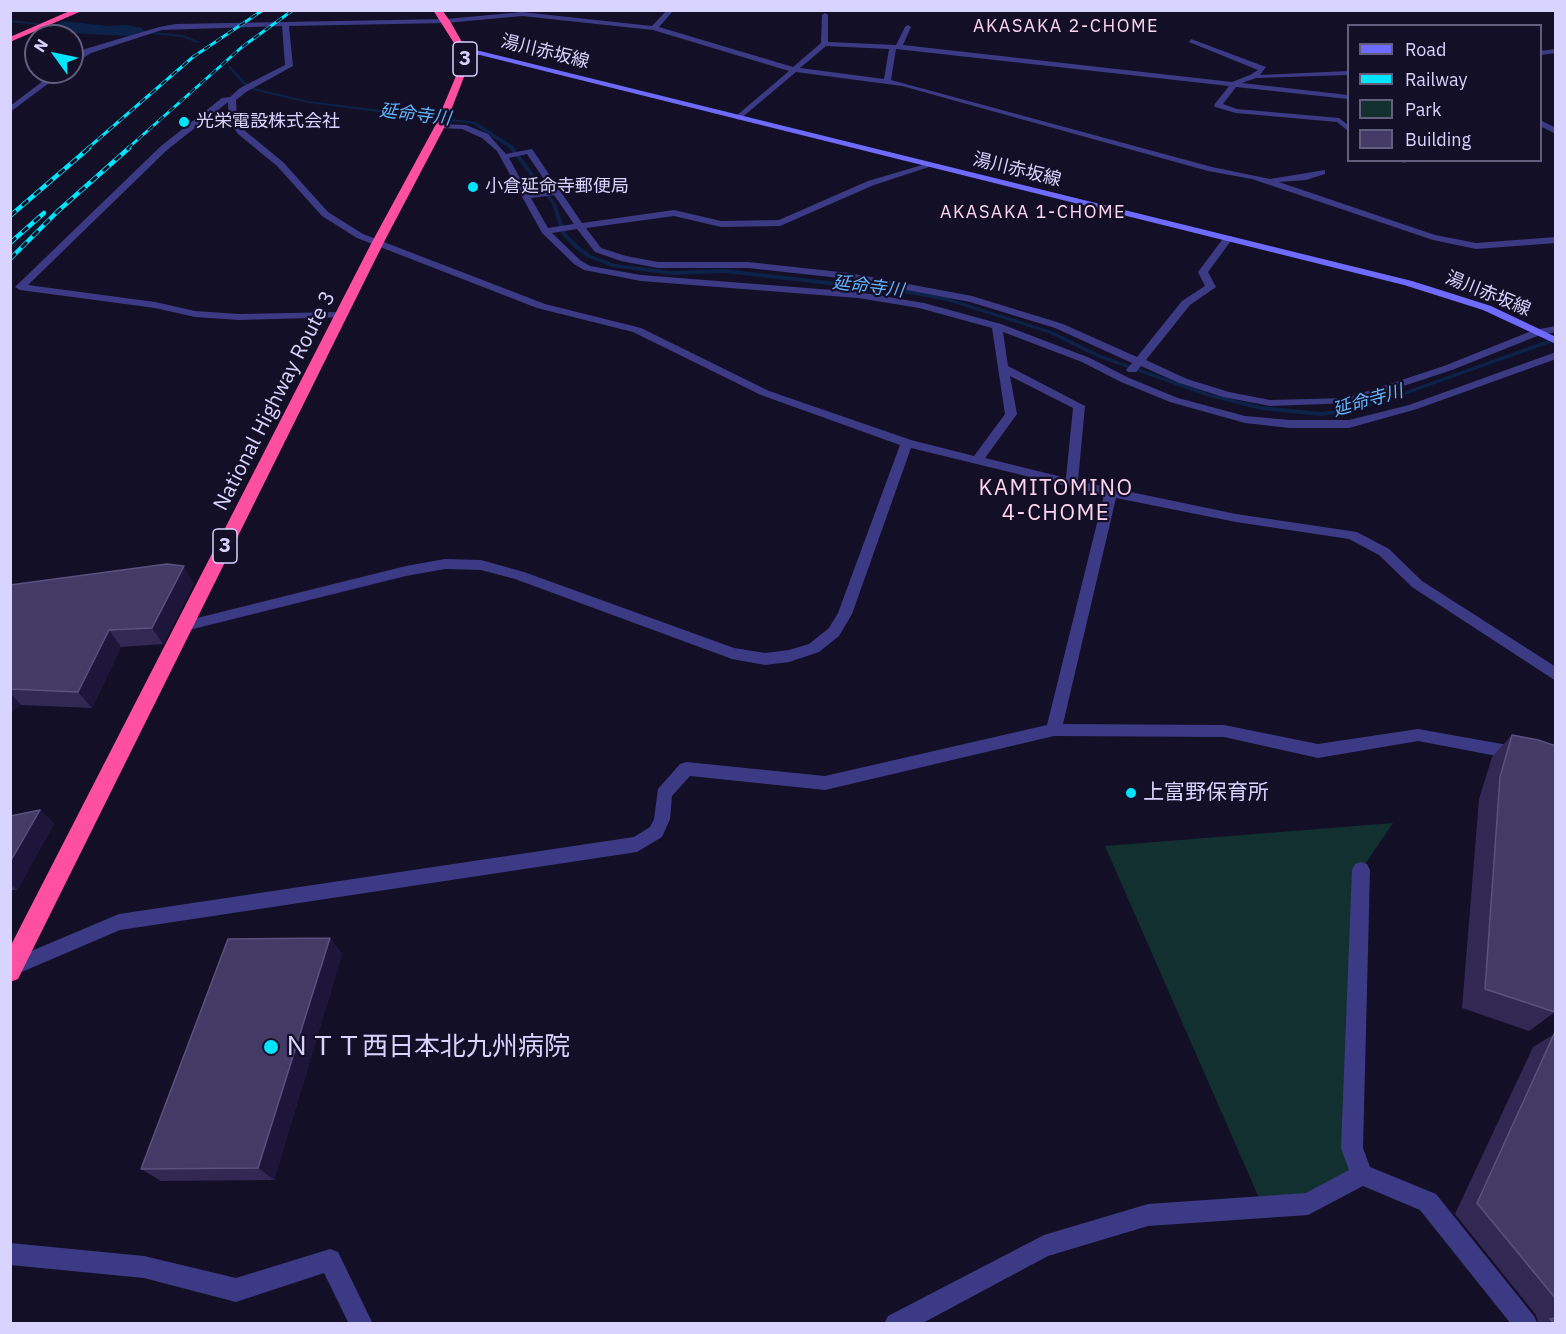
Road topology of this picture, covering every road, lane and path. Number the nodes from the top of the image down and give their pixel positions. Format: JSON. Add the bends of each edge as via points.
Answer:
{"nodes":[{"id":1,"x":62,"y":10,"type":"edge"},
{"id":2,"x":80,"y":10,"type":"edge"},
{"id":3,"x":437,"y":10,"type":"edge"},
{"id":4,"x":671,"y":10,"type":"edge"},
{"id":5,"x":1020,"y":10,"type":"edge"},
{"id":6,"x":1069,"y":10,"type":"edge"},
{"id":7,"x":524,"y":12,"type":"edge"},
{"id":8,"x":825,"y":15,"type":"dead end"},
{"id":9,"x":603,"y":16,"type":"dead end"},
{"id":10,"x":446,"y":21,"type":"junction"},
{"id":11,"x":595,"y":21,"type":"junction"},
{"id":12,"x":285,"y":24,"type":"junction"},
{"id":13,"x":654,"y":27,"type":"junction"},
{"id":14,"x":908,"y":27,"type":"dead end"},
{"id":15,"x":11,"y":34,"type":"edge"},
{"id":16,"x":1191,"y":41,"type":"dead end"},
{"id":17,"x":824,"y":44,"type":"junction"},
{"id":18,"x":896,"y":47,"type":"junction"},
{"id":19,"x":463,"y":51,"type":"junction"},
{"id":20,"x":84,"y":54,"type":"edge"},
{"id":21,"x":795,"y":70,"type":"junction"},
{"id":22,"x":1347,"y":73,"type":"edge"},
{"id":23,"x":1253,"y":77,"type":"junction"},
{"id":24,"x":887,"y":82,"type":"junction"},
{"id":25,"x":1235,"y":83,"type":"junction"},
{"id":26,"x":44,"y":84,"type":"edge"},
{"id":27,"x":1347,"y":97,"type":"edge"},
{"id":28,"x":232,"y":99,"type":"junction"},
{"id":29,"x":10,"y":110,"type":"edge"},
{"id":30,"x":740,"y":118,"type":"junction"},
{"id":31,"x":443,"y":120,"type":"junction"},
{"id":32,"x":1542,"y":124,"type":"edge"},
{"id":33,"x":1347,"y":128,"type":"edge"},
{"id":34,"x":1556,"y":134,"type":"edge"},
{"id":35,"x":504,"y":157,"type":"junction"},
{"id":36,"x":926,"y":165,"type":"junction"},
{"id":37,"x":1322,"y":172,"type":"dead end"},
{"id":38,"x":1265,"y":181,"type":"junction"},
{"id":39,"x":556,"y":192,"type":"junction"},
{"id":40,"x":524,"y":196,"type":"junction"},
{"id":41,"x":579,"y":225,"type":"junction"},
{"id":42,"x":545,"y":231,"type":"junction"},
{"id":43,"x":1228,"y":238,"type":"junction"},
{"id":44,"x":1556,"y":240,"type":"edge"},
{"id":45,"x":378,"y":242,"type":"junction"},
{"id":46,"x":820,"y":273,"type":"junction"},
{"id":47,"x":809,"y":291,"type":"junction"},
{"id":48,"x":341,"y":315,"type":"junction"},
{"id":49,"x":997,"y":326,"type":"junction"},
{"id":50,"x":1556,"y":328,"type":"edge"},
{"id":51,"x":1538,"y":332,"type":"junction"},
{"id":52,"x":1556,"y":341,"type":"edge"},
{"id":53,"x":1556,"y":356,"type":"edge"},
{"id":54,"x":1137,"y":362,"type":"junction"},
{"id":55,"x":1003,"y":368,"type":"junction"},
{"id":56,"x":1125,"y":380,"type":"junction"},
{"id":57,"x":907,"y":443,"type":"junction"},
{"id":58,"x":977,"y":460,"type":"junction"},
{"id":59,"x":1072,"y":483,"type":"junction"},
{"id":60,"x":1111,"y":493,"type":"junction"},
{"id":61,"x":185,"y":626,"type":"junction"},
{"id":62,"x":1556,"y":675,"type":"edge"},
{"id":63,"x":1054,"y":730,"type":"junction"},
{"id":64,"x":1556,"y":768,"type":"edge"},
{"id":65,"x":1361,"y":870,"type":"dead end"},
{"id":66,"x":11,"y":970,"type":"edge"},
{"id":67,"x":1362,"y":1175,"type":"junction"},
{"id":68,"x":10,"y":1254,"type":"edge"},
{"id":69,"x":361,"y":1323,"type":"edge"},
{"id":70,"x":896,"y":1323,"type":"edge"},
{"id":71,"x":1526,"y":1323,"type":"edge"}],
"edges":[{"from":1,"to":15,"type":"highway"},
{"from":2,"to":15,"type":"highway","via":[[26,33]]},
{"from":3,"to":10,"type":"highway","number":"3"},
{"from":4,"to":13,"type":"street"},
{"from":5,"to":6,"type":"street"},
{"from":7,"to":10,"type":"street","via":[[508,18]]},
{"from":7,"to":11,"type":"street"},
{"from":8,"to":17,"type":"street"},
{"from":9,"to":11,"type":"street"},
{"from":10,"to":12,"type":"street"},
{"from":10,"to":19,"type":"highway","number":"3"},
{"from":11,"to":13,"type":"street"},
{"from":12,"to":20,"type":"street","via":[[161,28]]},
{"from":12,"to":28,"type":"street","via":[[289,66]]},
{"from":13,"to":21,"type":"street"},
{"from":14,"to":18,"type":"street"},
{"from":16,"to":23,"type":"street","via":[[1263,69]]},
{"from":17,"to":18,"type":"street"},
{"from":17,"to":21,"type":"street"},
{"from":18,"to":24,"type":"street"},
{"from":18,"to":25,"type":"street"},
{"from":19,"to":30,"type":"main road","name":"湯川赤坂線"},
{"from":19,"to":31,"type":"highway","name":"National Highway Route 3","number":"3","via":[[465,64]]},
{"from":21,"to":24,"type":"street"},
{"from":21,"to":30,"type":"street"},
{"from":22,"to":23,"type":"street"},
{"from":23,"to":25,"type":"street"},
{"from":24,"to":38,"type":"street"},
{"from":25,"to":27,"type":"street"},
{"from":25,"to":33,"type":"street","via":[[1218,105],[1236,111],[1339,120]]},
{"from":26,"to":29,"type":"street"},
{"from":28,"to":45,"type":"street","via":[[233,121],[241,132],[280,164],[325,214],[360,236]]},
{"from":28,"to":48,"type":"street","via":[[225,100],[164,148],[20,287],[195,314]]},
{"from":30,"to":36,"type":"main road","name":"湯川赤坂線"},
{"from":31,"to":35,"type":"street","via":[[485,136]]},
{"from":31,"to":45,"type":"highway","name":"National Highway Route 3","number":"3"},
{"from":32,"to":34,"type":"street"},
{"from":35,"to":39,"type":"street","via":[[529,151]]},
{"from":35,"to":40,"type":"street"},
{"from":36,"to":41,"type":"street","via":[[871,183],[780,223],[722,224],[674,213]]},
{"from":36,"to":43,"type":"main road","name":"湯川赤坂線"},
{"from":37,"to":38,"type":"street"},
{"from":38,"to":44,"type":"street","via":[[1433,237],[1476,246]]},
{"from":39,"to":40,"type":"street"},
{"from":39,"to":41,"type":"street"},
{"from":40,"to":42,"type":"street"},
{"from":41,"to":42,"type":"street"},
{"from":41,"to":46,"type":"street","via":[[598,250],[624,259],[658,265],[748,266]]},
{"from":42,"to":47,"type":"street","via":[[587,268],[641,278]]},
{"from":43,"to":51,"type":"main road","name":"湯川赤坂線","via":[[1448,294]]},
{"from":43,"to":54,"type":"street","via":[[1203,272],[1210,287],[1186,303]]},
{"from":45,"to":48,"type":"highway","name":"National Highway Route 3","number":"3"},
{"from":45,"to":57,"type":"street","via":[[541,306],[637,330],[765,393]]},
{"from":46,"to":47,"type":"street"},
{"from":46,"to":54,"type":"street","via":[[972,299],[1059,326]]},
{"from":47,"to":49,"type":"street","via":[[920,305]]},
{"from":48,"to":61,"type":"highway","name":"National Highway Route 3","number":"3"},
{"from":49,"to":55,"type":"street"},
{"from":49,"to":56,"type":"street","via":[[1086,360]]},
{"from":50,"to":51,"type":"street"},
{"from":51,"to":52,"type":"main road","name":"湯川赤坂線"},
{"from":51,"to":54,"type":"street","via":[[1448,368],[1348,401],[1259,402],[1183,381]]},
{"from":53,"to":56,"type":"street","via":[[1413,407],[1349,424],[1245,419],[1174,400]]},
{"from":54,"to":56,"type":"street"},
{"from":55,"to":58,"type":"street","via":[[1011,414]]},
{"from":55,"to":59,"type":"street","via":[[1079,406]]},
{"from":57,"to":58,"type":"street"},
{"from":57,"to":61,"type":"street","via":[[845,614],[834,632],[814,648],[789,656],[765,658],[732,653],[519,575],[481,565],[445,564],[406,571]]},
{"from":58,"to":59,"type":"street"},
{"from":59,"to":60,"type":"street"},
{"from":60,"to":62,"type":"street","via":[[1236,518],[1352,534],[1384,552],[1417,584]]},
{"from":60,"to":63,"type":"street"},
{"from":61,"to":66,"type":"highway","name":"National Highway Route 3","number":"3"},
{"from":63,"to":64,"type":"street","via":[[1224,730],[1318,751],[1418,735],[1519,754]]},
{"from":63,"to":66,"type":"street","via":[[825,783],[686,769],[664,794],[662,819],[656,832],[637,844],[119,922]]},
{"from":65,"to":67,"type":"street","via":[[1353,1148]]},
{"from":67,"to":70,"type":"street","via":[[1308,1204],[1148,1215],[1044,1246]]},
{"from":67,"to":71,"type":"street","via":[[1428,1202]]},
{"from":68,"to":69,"type":"street","via":[[144,1267],[236,1290],[330,1260]]}]}
